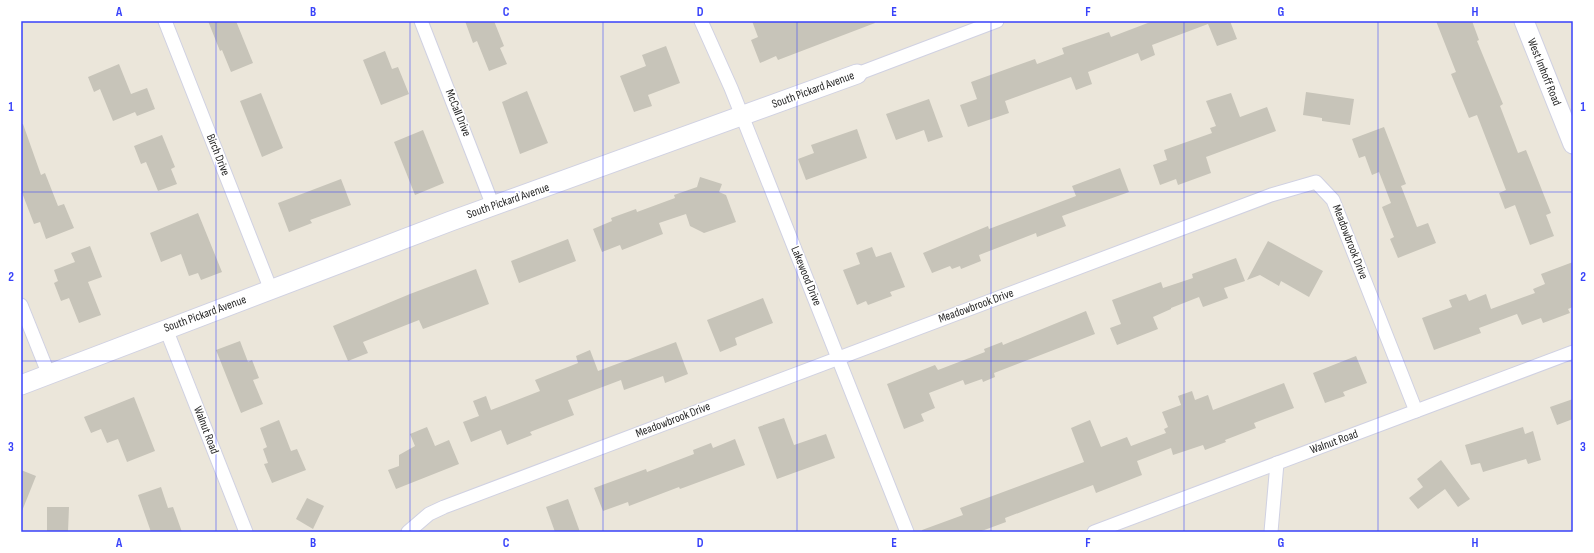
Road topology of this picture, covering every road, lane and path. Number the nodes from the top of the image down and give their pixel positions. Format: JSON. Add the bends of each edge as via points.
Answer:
{"nodes":[{"id":1,"x":165,"y":21,"type":"edge"},
{"id":2,"x":421,"y":21,"type":"edge"},
{"id":3,"x":702,"y":21,"type":"edge"},
{"id":4,"x":997,"y":21,"type":"edge"},
{"id":5,"x":1524,"y":21,"type":"edge"},
{"id":6,"x":857,"y":74,"type":"joint"},
{"id":7,"x":742,"y":116,"type":"junction"},
{"id":8,"x":1573,"y":144,"type":"edge"},
{"id":9,"x":493,"y":206,"type":"junction"},
{"id":10,"x":271,"y":290,"type":"junction"},
{"id":11,"x":21,"y":305,"type":"edge"},
{"id":12,"x":166,"y":329,"type":"junction"},
{"id":13,"x":1573,"y":352,"type":"edge"},
{"id":14,"x":839,"y":357,"type":"junction"},
{"id":15,"x":49,"y":374,"type":"junction"},
{"id":16,"x":21,"y":385,"type":"edge"},
{"id":17,"x":1416,"y":411,"type":"junction"},
{"id":18,"x":1277,"y":463,"type":"junction"},
{"id":19,"x":246,"y":532,"type":"edge"},
{"id":20,"x":408,"y":532,"type":"edge"},
{"id":21,"x":907,"y":532,"type":"edge"},
{"id":22,"x":1094,"y":532,"type":"edge"},
{"id":23,"x":1271,"y":532,"type":"edge"}],
"edges":[{"from":1,"to":10,"type":"street","name":"Birch Drive"},
{"from":2,"to":9,"type":"street","name":"McCall Drive"},
{"from":3,"to":7,"type":"street","name":"Lakewood Drive"},
{"from":4,"to":6,"type":"street","name":"South Pickard Avenue"},
{"from":5,"to":8,"type":"street","name":"West Imhoff Road"},
{"from":6,"to":7,"type":"street","name":"South Pickard Avenue"},
{"from":7,"to":9,"type":"street","name":"South Pickard Avenue"},
{"from":7,"to":14,"type":"street","name":"Lakewood Drive"},
{"from":9,"to":10,"type":"street","name":"South Pickard Avenue"},
{"from":10,"to":12,"type":"street","name":"South Pickard Avenue"},
{"from":11,"to":15,"type":"street"},
{"from":12,"to":15,"type":"street","name":"South Pickard Avenue"},
{"from":12,"to":19,"type":"street","name":"Walnut Road"},
{"from":13,"to":17,"type":"street","name":"Walnut Road"},
{"from":14,"to":17,"type":"street","name":"Meadowbrook Drive","via":[[1271,194],[1316,182],[1333,200]]},
{"from":14,"to":20,"type":"street","name":"Meadowbrook Drive","via":[[444,507],[429,514]]},
{"from":14,"to":21,"type":"street","name":"Lakewood Drive"},
{"from":15,"to":16,"type":"street","name":"South Pickard Avenue"},
{"from":17,"to":18,"type":"street","name":"Walnut Road"},
{"from":18,"to":22,"type":"street","name":"Walnut Road"},
{"from":18,"to":23,"type":"street"}]}
